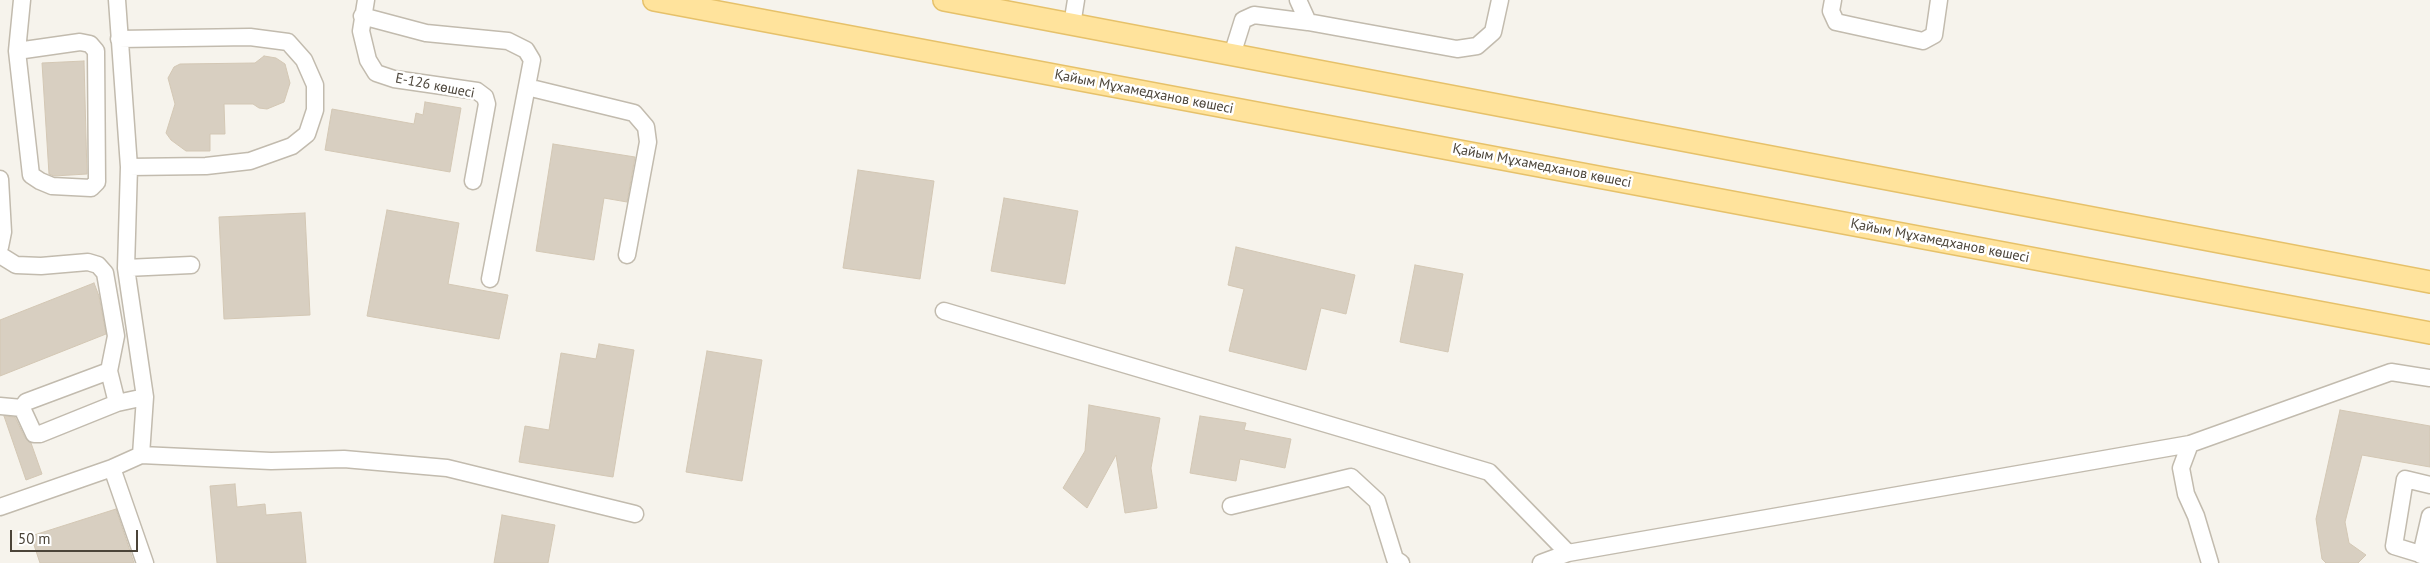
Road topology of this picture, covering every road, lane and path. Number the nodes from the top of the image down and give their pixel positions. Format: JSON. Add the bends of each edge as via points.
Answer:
{"nodes":[{"id":1,"x":22,"y":0,"type":"edge"},
{"id":2,"x":117,"y":0,"type":"edge"},
{"id":3,"x":654,"y":0,"type":"edge"},
{"id":4,"x":944,"y":0,"type":"edge"},
{"id":5,"x":1076,"y":0,"type":"edge"},
{"id":6,"x":1298,"y":0,"type":"edge"},
{"id":7,"x":1500,"y":0,"type":"edge"},
{"id":8,"x":1833,"y":0,"type":"edge"},
{"id":9,"x":1939,"y":0,"type":"edge"},
{"id":10,"x":993,"y":5,"type":"edge"},
{"id":11,"x":364,"y":8,"type":"edge"},
{"id":12,"x":1308,"y":22,"type":"junction"},
{"id":13,"x":1072,"y":25,"type":"junction"},
{"id":14,"x":119,"y":39,"type":"junction"},
{"id":15,"x":17,"y":51,"type":"junction"},
{"id":16,"x":1232,"y":55,"type":"junction"},
{"id":17,"x":527,"y":87,"type":"junction"},
{"id":18,"x":129,"y":167,"type":"junction"},
{"id":19,"x":0,"y":179,"type":"edge"},
{"id":20,"x":473,"y":181,"type":"dead end"},
{"id":21,"x":0,"y":247,"type":"edge"},
{"id":22,"x":0,"y":255,"type":"edge"},
{"id":23,"x":627,"y":255,"type":"dead end"},
{"id":24,"x":191,"y":265,"type":"dead end"},
{"id":25,"x":126,"y":268,"type":"junction"},
{"id":26,"x":490,"y":279,"type":"dead end"},
{"id":27,"x":2430,"y":282,"type":"edge"},
{"id":28,"x":944,"y":311,"type":"dead end"},
{"id":29,"x":2430,"y":332,"type":"edge"},
{"id":30,"x":109,"y":371,"type":"junction"},
{"id":31,"x":2430,"y":378,"type":"edge"},
{"id":32,"x":145,"y":397,"type":"junction"},
{"id":33,"x":117,"y":403,"type":"junction"},
{"id":34,"x":0,"y":406,"type":"edge"},
{"id":35,"x":22,"y":408,"type":"junction"},
{"id":36,"x":2190,"y":444,"type":"junction"},
{"id":37,"x":141,"y":455,"type":"junction"},
{"id":38,"x":112,"y":468,"type":"junction"},
{"id":39,"x":2430,"y":485,"type":"edge"},
{"id":40,"x":1231,"y":506,"type":"dead end"},
{"id":41,"x":0,"y":507,"type":"edge"},
{"id":42,"x":635,"y":514,"type":"dead end"},
{"id":43,"x":2430,"y":516,"type":"edge"},
{"id":44,"x":1568,"y":553,"type":"junction"},
{"id":45,"x":2425,"y":556,"type":"edge"},
{"id":46,"x":145,"y":563,"type":"edge"},
{"id":47,"x":1401,"y":563,"type":"edge"},
{"id":48,"x":1541,"y":563,"type":"edge"},
{"id":49,"x":2210,"y":563,"type":"edge"},
{"id":50,"x":2404,"y":563,"type":"edge"}],
"edges":[{"from":1,"to":15,"type":"street"},
{"from":2,"to":14,"type":"street"},
{"from":3,"to":29,"type":"main road","name":"Қайым Мұхамедханов көшесі"},
{"from":4,"to":10,"type":"main road"},
{"from":5,"to":13,"type":"street"},
{"from":6,"to":12,"type":"street"},
{"from":7,"to":12,"type":"street","via":[[1493,32],[1477,46],[1457,49]]},
{"from":8,"to":9,"type":"street","via":[[1831,11],[1836,22],[1923,41],[1934,35]]},
{"from":10,"to":13,"type":"main road"},
{"from":11,"to":17,"type":"street","via":[[426,33],[508,41],[526,50],[532,60]]},
{"from":11,"to":20,"type":"street","name":"Е-126 көшесі","via":[[361,31],[368,60],[376,73],[394,79],[477,91],[485,97]]},
{"from":12,"to":16,"type":"street","via":[[1254,15],[1243,20]]},
{"from":13,"to":16,"type":"main road"},
{"from":14,"to":18,"type":"street"},
{"from":14,"to":18,"type":"street","via":[[250,37],[288,42],[304,60],[315,85],[315,110],[307,134],[292,146],[250,161]]},
{"from":15,"to":15,"type":"street","via":[[31,175],[52,186],[91,188],[97,182],[96,51],[90,44],[80,42]]},
{"from":16,"to":27,"type":"main road"},
{"from":17,"to":23,"type":"street","via":[[634,113],[646,127],[648,142]]},
{"from":17,"to":26,"type":"street"},
{"from":18,"to":25,"type":"street"},
{"from":19,"to":21,"type":"street","via":[[3,232]]},
{"from":22,"to":30,"type":"street","via":[[16,265],[88,262],[98,265],[105,273],[116,336]]},
{"from":24,"to":25,"type":"street"},
{"from":25,"to":32,"type":"street"},
{"from":28,"to":44,"type":"street","via":[[1489,472]]},
{"from":30,"to":33,"type":"street"},
{"from":30,"to":35,"type":"street","via":[[26,402]]},
{"from":31,"to":36,"type":"street","via":[[2391,372]]},
{"from":32,"to":33,"type":"street"},
{"from":32,"to":37,"type":"street"},
{"from":33,"to":35,"type":"street","via":[[40,434],[34,434]]},
{"from":34,"to":35,"type":"street"},
{"from":36,"to":44,"type":"street"},
{"from":36,"to":49,"type":"street","via":[[2181,468],[2186,494]]},
{"from":37,"to":38,"type":"street"},
{"from":37,"to":42,"type":"street","via":[[271,462],[344,458],[437,467]]},
{"from":38,"to":41,"type":"street"},
{"from":38,"to":46,"type":"street"},
{"from":39,"to":45,"type":"street","via":[[2405,480],[2394,546]]},
{"from":40,"to":47,"type":"street","via":[[1351,477],[1377,501],[1395,559]]},
{"from":43,"to":45,"type":"street"},
{"from":44,"to":48,"type":"street"},
{"from":45,"to":50,"type":"street"}]}
